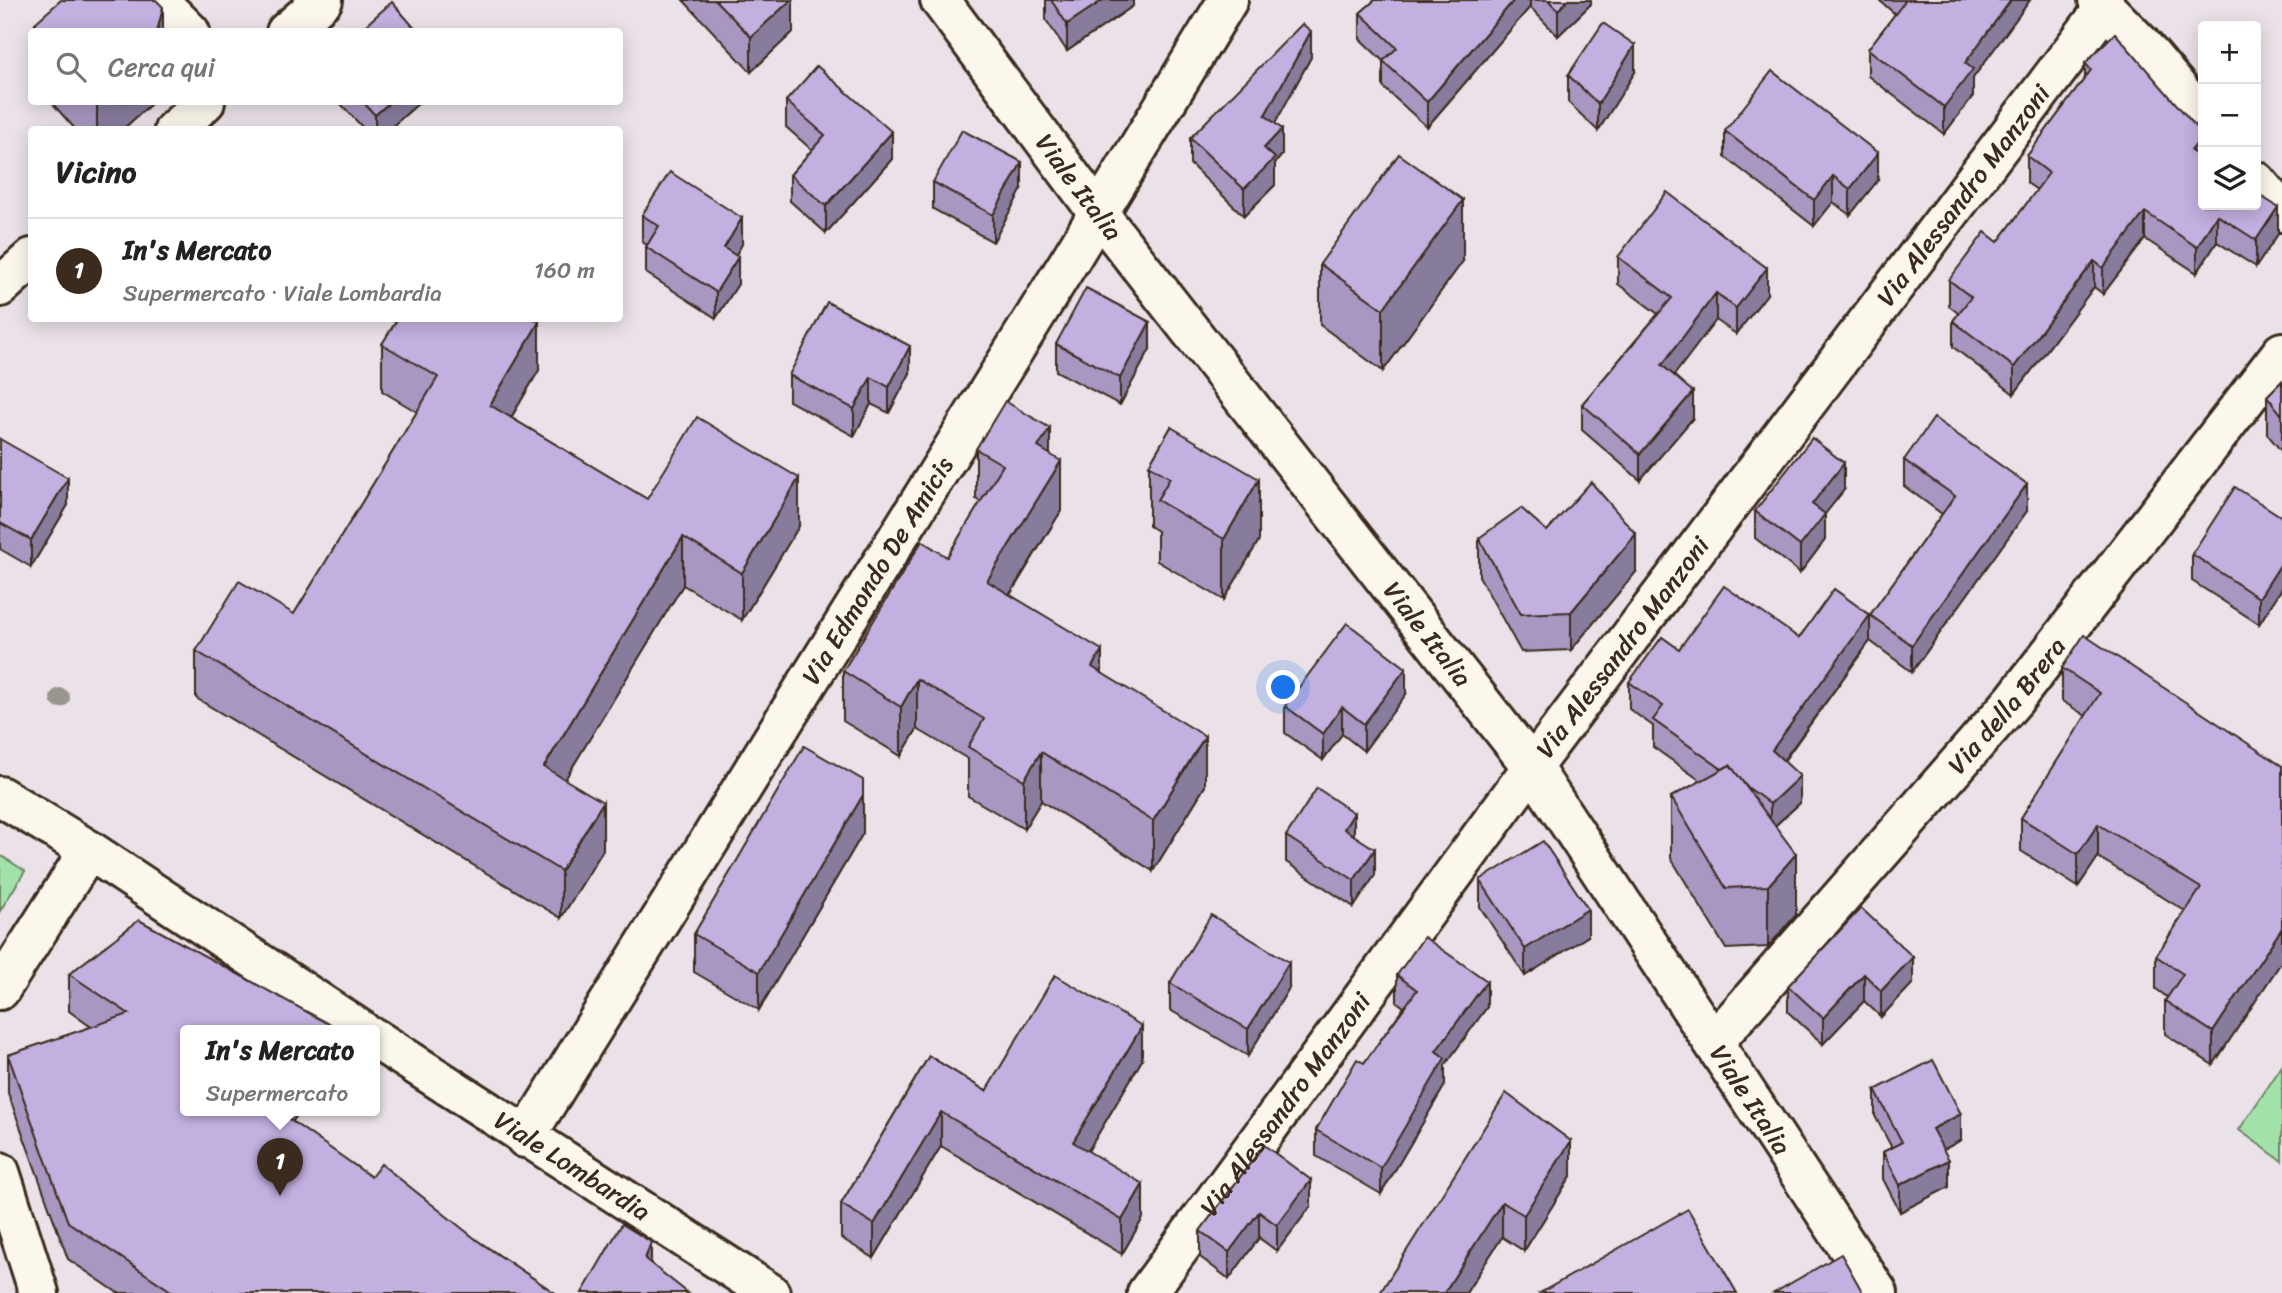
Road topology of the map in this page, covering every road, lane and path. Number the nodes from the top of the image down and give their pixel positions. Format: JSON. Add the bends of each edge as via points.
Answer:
{"nodes":[{"id":1,"x":158,"y":0,"type":"edge"},
{"id":2,"x":323,"y":0,"type":"edge"},
{"id":3,"x":940,"y":0,"type":"edge"},
{"id":4,"x":1228,"y":0,"type":"edge"},
{"id":5,"x":2102,"y":4,"type":"edge"},
{"id":6,"x":186,"y":28,"type":"edge"},
{"id":7,"x":291,"y":28,"type":"edge"},
{"id":8,"x":202,"y":105,"type":"edge"},
{"id":9,"x":2198,"y":112,"type":"edge"},
{"id":10,"x":178,"y":126,"type":"edge"},
{"id":11,"x":2261,"y":187,"type":"edge"},
{"id":12,"x":2282,"y":212,"type":"edge"},
{"id":13,"x":1099,"y":214,"type":"junction"},
{"id":14,"x":28,"y":262,"type":"edge"},
{"id":15,"x":0,"y":286,"type":"edge"},
{"id":16,"x":2282,"y":352,"type":"edge"},
{"id":17,"x":1532,"y":768,"type":"junction"},
{"id":18,"x":0,"y":796,"type":"edge"},
{"id":19,"x":89,"y":850,"type":"junction"},
{"id":20,"x":0,"y":990,"type":"edge"},
{"id":21,"x":353,"y":1025,"type":"edge"},
{"id":22,"x":380,"y":1042,"type":"edge"},
{"id":23,"x":1714,"y":1042,"type":"junction"},
{"id":24,"x":525,"y":1138,"type":"junction"},
{"id":25,"x":0,"y":1172,"type":"edge"},
{"id":26,"x":39,"y":1293,"type":"edge"},
{"id":27,"x":770,"y":1293,"type":"edge"},
{"id":28,"x":1147,"y":1293,"type":"edge"},
{"id":29,"x":1878,"y":1293,"type":"edge"}],
"edges":[{"from":1,"to":6,"type":"street"},
{"from":2,"to":7,"type":"street"},
{"from":3,"to":13,"type":"street","name":"Viale Italia"},
{"from":4,"to":13,"type":"street","name":"Via Edmondo De Amicis"},
{"from":5,"to":9,"type":"street"},
{"from":5,"to":17,"type":"street","name":"Via Alessandro Manzoni"},
{"from":8,"to":10,"type":"street"},
{"from":11,"to":12,"type":"street"},
{"from":13,"to":17,"type":"street","name":"Viale Italia"},
{"from":13,"to":24,"type":"street","name":"Via Edmondo De Amicis"},
{"from":14,"to":15,"type":"street"},
{"from":16,"to":23,"type":"street","name":"Via della Brera","via":[[2014,700]]},
{"from":17,"to":23,"type":"street","name":"Viale Italia"},
{"from":17,"to":28,"type":"street","name":"Via Alessandro Manzoni"},
{"from":18,"to":19,"type":"street"},
{"from":19,"to":20,"type":"street"},
{"from":19,"to":21,"type":"street"},
{"from":22,"to":24,"type":"street","name":"Viale Lombardia"},
{"from":23,"to":29,"type":"street","name":"Viale Italia"},
{"from":24,"to":27,"type":"street","name":"Viale Lombardia"},
{"from":25,"to":26,"type":"street"}]}
